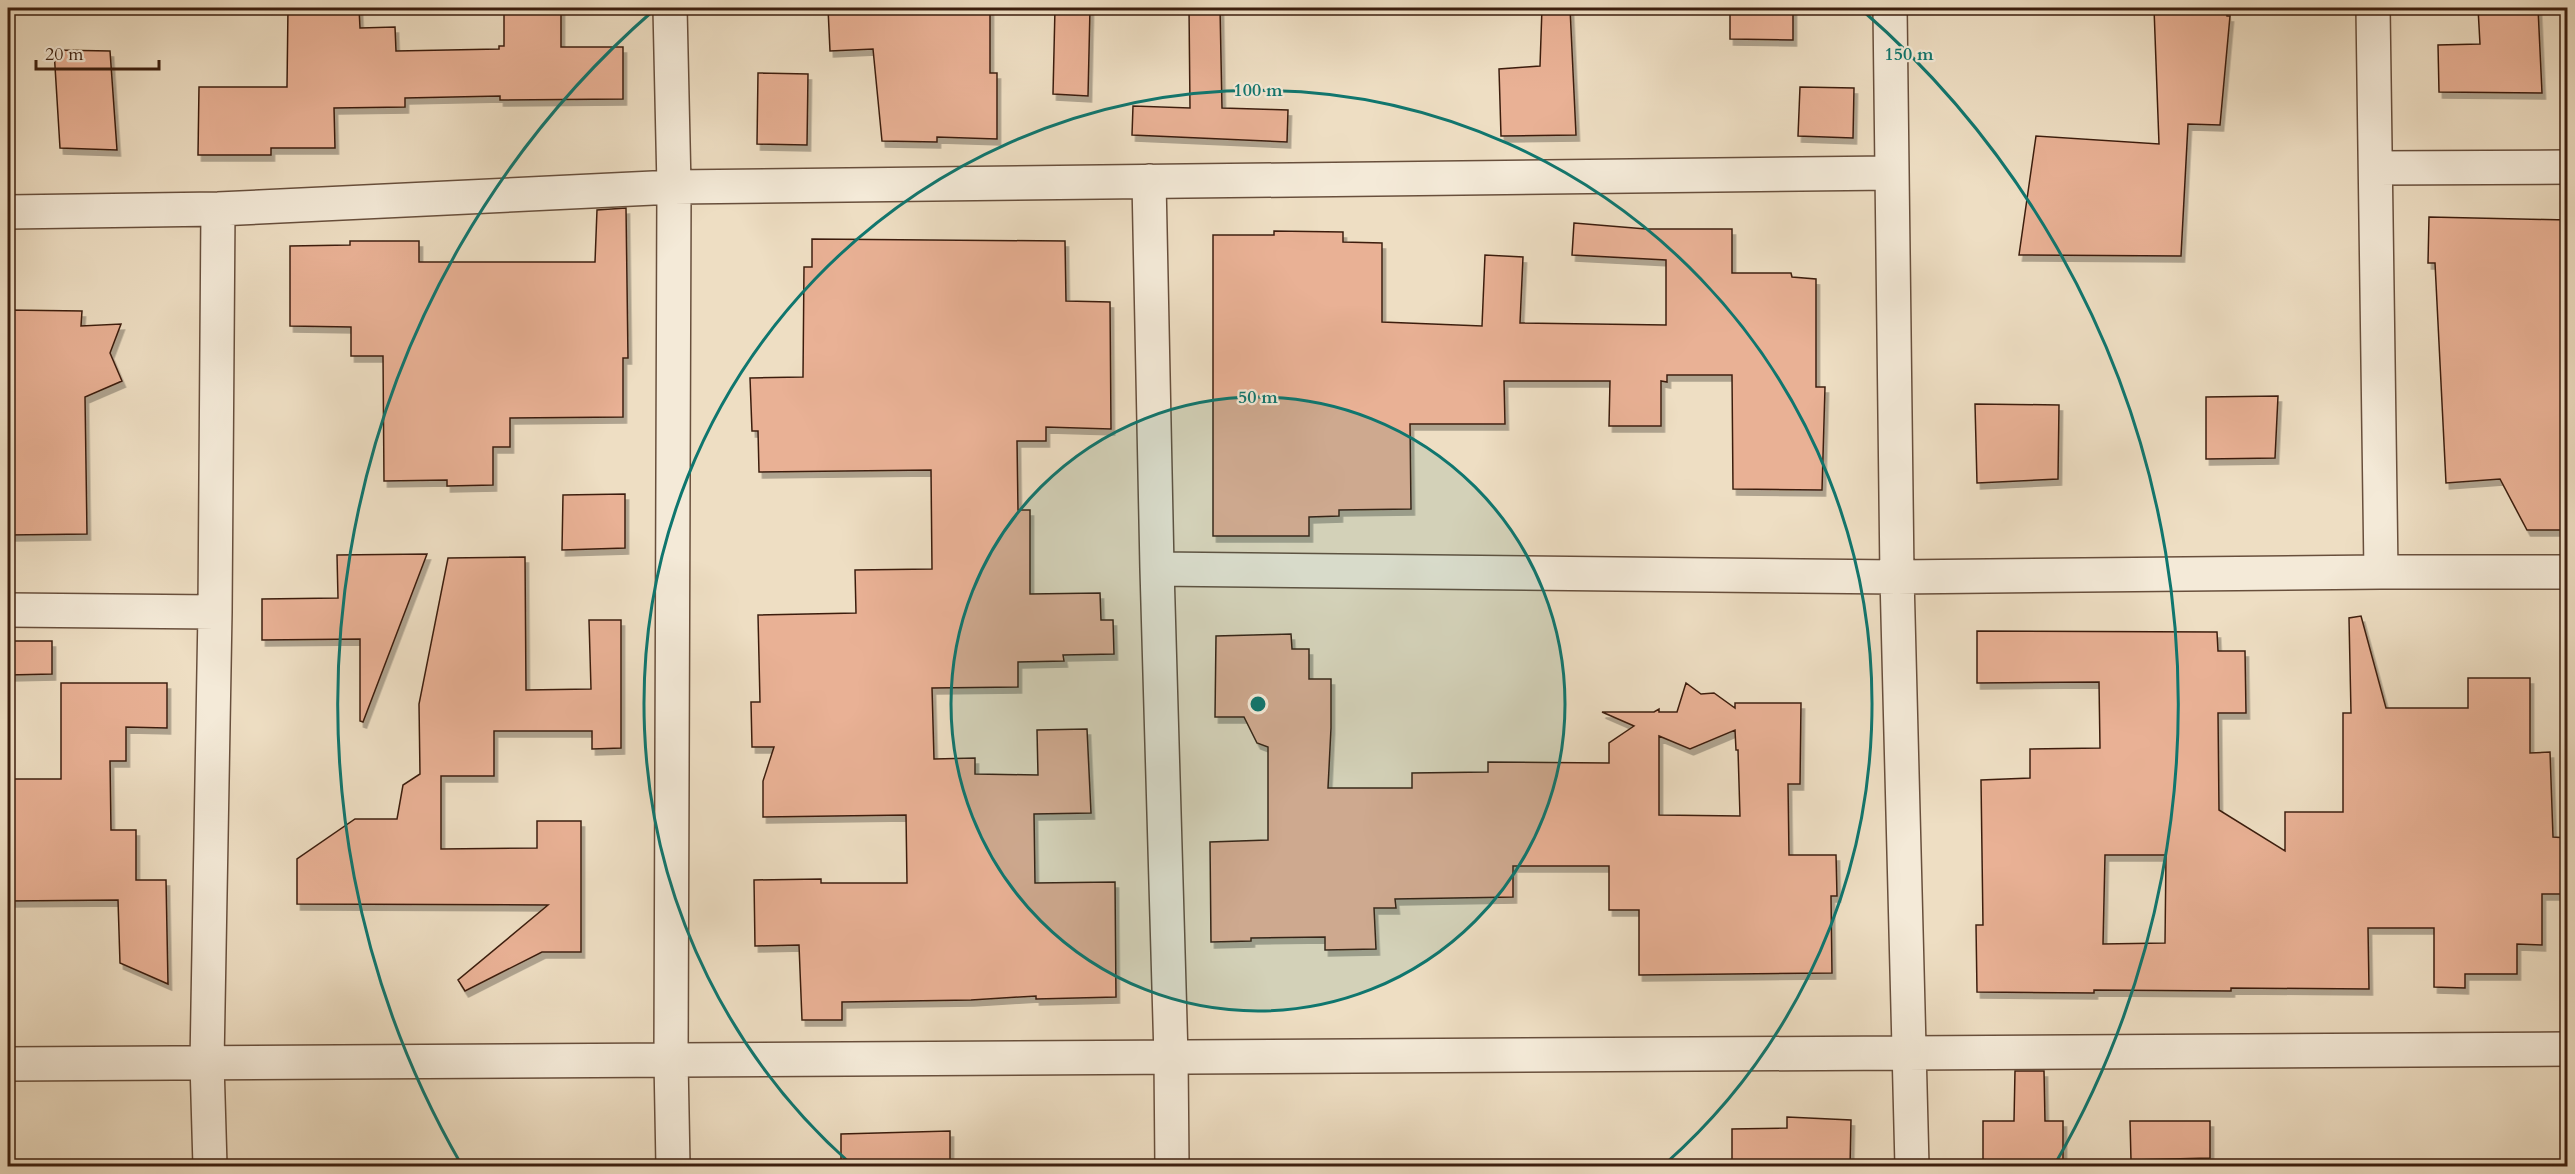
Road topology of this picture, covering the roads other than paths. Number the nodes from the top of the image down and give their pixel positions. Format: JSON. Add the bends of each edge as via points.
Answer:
{"nodes":[{"id":1,"x":670,"y":8,"type":"edge"},
{"id":2,"x":1890,"y":8,"type":"edge"},
{"id":3,"x":2373,"y":8,"type":"edge"},
{"id":4,"x":2568,"y":167,"type":"edge"},
{"id":5,"x":2376,"y":168,"type":"junction"},
{"id":6,"x":1891,"y":173,"type":"junction"},
{"id":7,"x":1149,"y":181,"type":"junction"},
{"id":8,"x":674,"y":187,"type":"junction"},
{"id":9,"x":218,"y":209,"type":"junction"},
{"id":10,"x":8,"y":212,"type":"edge"},
{"id":11,"x":1157,"y":569,"type":"junction"},
{"id":12,"x":2381,"y":572,"type":"junction"},
{"id":13,"x":2568,"y":572,"type":"edge"},
{"id":14,"x":1897,"y":577,"type":"junction"},
{"id":15,"x":8,"y":610,"type":"edge"},
{"id":16,"x":214,"y":612,"type":"junction"},
{"id":17,"x":2568,"y":1049,"type":"edge"},
{"id":18,"x":1910,"y":1053,"type":"junction"},
{"id":19,"x":1171,"y":1057,"type":"junction"},
{"id":20,"x":671,"y":1060,"type":"junction"},
{"id":21,"x":207,"y":1063,"type":"junction"},
{"id":22,"x":8,"y":1064,"type":"edge"},
{"id":23,"x":210,"y":1167,"type":"edge"},
{"id":24,"x":673,"y":1167,"type":"edge"},
{"id":25,"x":1172,"y":1167,"type":"edge"},
{"id":26,"x":1912,"y":1167,"type":"edge"}],
"edges":[{"from":1,"to":8,"type":"street"},
{"from":2,"to":6,"type":"street"},
{"from":3,"to":5,"type":"street"},
{"from":4,"to":5,"type":"street"},
{"from":5,"to":12,"type":"street"},
{"from":6,"to":7,"type":"street"},
{"from":6,"to":14,"type":"street"},
{"from":7,"to":8,"type":"street"},
{"from":7,"to":11,"type":"street"},
{"from":8,"to":9,"type":"street"},
{"from":8,"to":20,"type":"street"},
{"from":9,"to":10,"type":"street"},
{"from":9,"to":16,"type":"street"},
{"from":11,"to":14,"type":"street"},
{"from":11,"to":19,"type":"street"},
{"from":12,"to":13,"type":"street"},
{"from":12,"to":14,"type":"street"},
{"from":14,"to":18,"type":"street"},
{"from":15,"to":16,"type":"street"},
{"from":16,"to":21,"type":"street"},
{"from":17,"to":18,"type":"street"},
{"from":18,"to":19,"type":"street"},
{"from":18,"to":26,"type":"street"},
{"from":19,"to":20,"type":"street"},
{"from":19,"to":25,"type":"street"},
{"from":20,"to":21,"type":"street"},
{"from":20,"to":24,"type":"street"},
{"from":21,"to":22,"type":"street"},
{"from":21,"to":23,"type":"street"}]}
